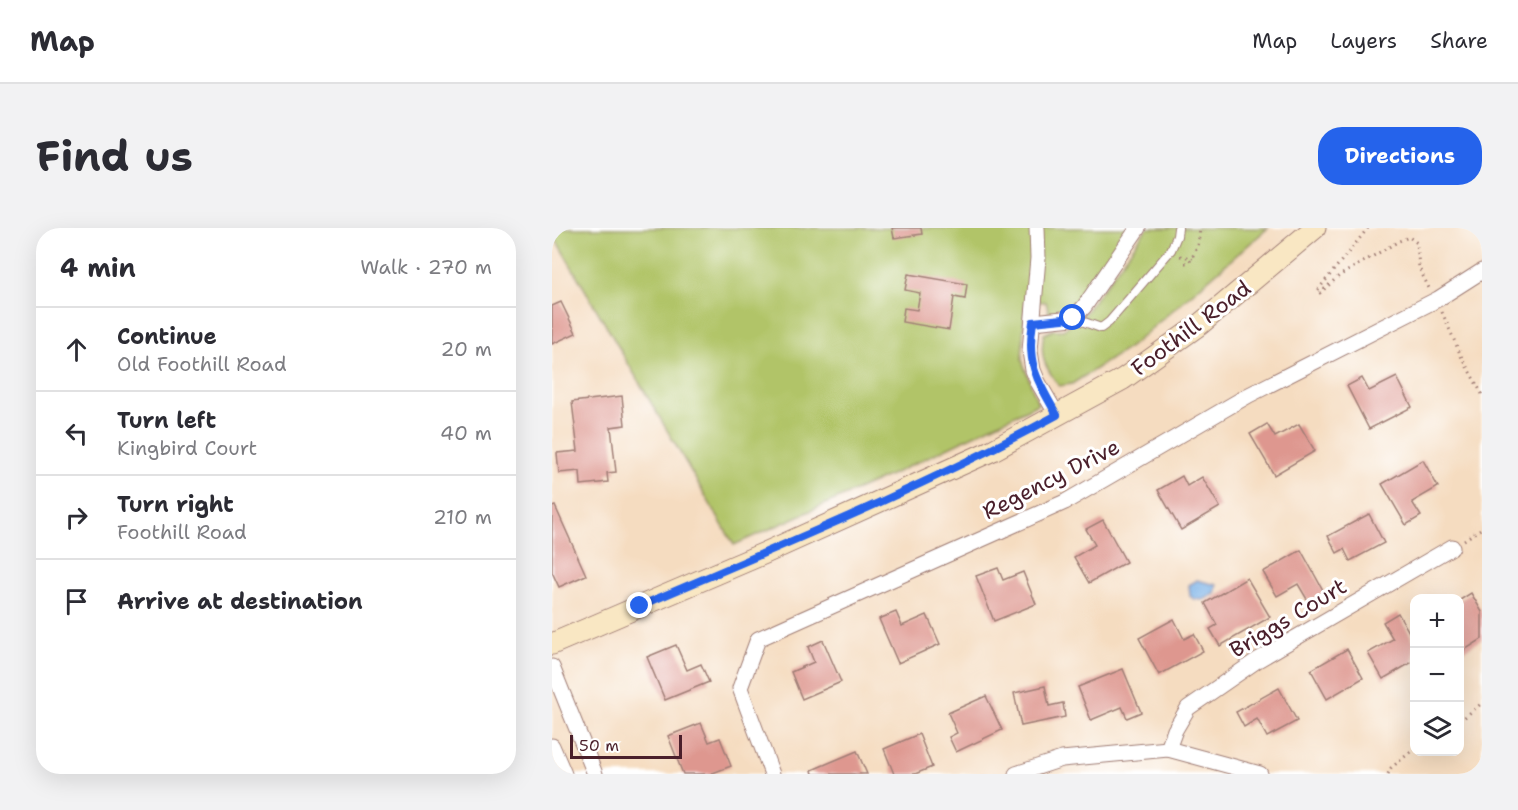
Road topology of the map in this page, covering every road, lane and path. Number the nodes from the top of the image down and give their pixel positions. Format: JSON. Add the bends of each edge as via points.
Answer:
{"nodes":[{"id":1,"x":1037,"y":228,"type":"edge"},
{"id":2,"x":1138,"y":228,"type":"edge"},
{"id":3,"x":1178,"y":228,"type":"edge"},
{"id":4,"x":1200,"y":228,"type":"edge"},
{"id":5,"x":1295,"y":228,"type":"edge"},
{"id":6,"x":1316,"y":228,"type":"edge"},
{"id":7,"x":1368,"y":228,"type":"edge"},
{"id":8,"x":1178,"y":255,"type":"dead end"},
{"id":9,"x":1193,"y":258,"type":"junction"},
{"id":10,"x":1185,"y":263,"type":"dead end"},
{"id":11,"x":1482,"y":272,"type":"edge"},
{"id":12,"x":1437,"y":299,"type":"junction"},
{"id":13,"x":1073,"y":318,"type":"junction"},
{"id":14,"x":1033,"y":322,"type":"junction"},
{"id":15,"x":1482,"y":394,"type":"edge"},
{"id":16,"x":1057,"y":415,"type":"junction"},
{"id":17,"x":1482,"y":528,"type":"edge"},
{"id":18,"x":1452,"y":547,"type":"joint"},
{"id":19,"x":552,"y":644,"type":"edge"},
{"id":20,"x":552,"y":667,"type":"edge"},
{"id":21,"x":1482,"y":703,"type":"edge"},
{"id":22,"x":1464,"y":718,"type":"edge"},
{"id":23,"x":552,"y":746,"type":"edge"},
{"id":24,"x":1168,"y":749,"type":"junction"},
{"id":25,"x":1410,"y":752,"type":"edge"},
{"id":26,"x":564,"y":774,"type":"edge"},
{"id":27,"x":596,"y":774,"type":"edge"},
{"id":28,"x":772,"y":774,"type":"edge"},
{"id":29,"x":1016,"y":774,"type":"edge"},
{"id":30,"x":1260,"y":774,"type":"edge"},
{"id":31,"x":1388,"y":774,"type":"edge"}],
"edges":[{"from":1,"to":14,"type":"street"},
{"from":2,"to":13,"type":"street"},
{"from":3,"to":13,"type":"lane","via":[[1171,250],[1109,322],[1101,328]]},
{"from":4,"to":9,"type":"path"},
{"from":5,"to":16,"type":"main road","name":"Foothill Road","via":[[1191,314]]},
{"from":6,"to":16,"type":"main road","name":"Foothill Road","via":[[1199,325],[1123,379]]},
{"from":7,"to":12,"type":"path","via":[[1317,291],[1320,293],[1339,276],[1409,237],[1417,243],[1419,268]]},
{"from":8,"to":9,"type":"path"},
{"from":9,"to":10,"type":"path"},
{"from":11,"to":12,"type":"street","name":"Regency Drive"},
{"from":12,"to":15,"type":"path"},
{"from":12,"to":28,"type":"street","name":"Regency Drive","via":[[1249,395],[1065,502],[758,639],[740,688]]},
{"from":13,"to":14,"type":"street"},
{"from":14,"to":16,"type":"street","via":[[1030,351],[1034,370]]},
{"from":16,"to":19,"type":"main road","name":"Foothill Road","via":[[982,455]]},
{"from":17,"to":18,"type":"path"},
{"from":18,"to":24,"type":"street","name":"Briggs Court","via":[[1256,661],[1188,708]]},
{"from":20,"to":27,"type":"street"},
{"from":21,"to":22,"type":"path"},
{"from":23,"to":26,"type":"street"},
{"from":24,"to":29,"type":"street","via":[[1062,759]]},
{"from":24,"to":30,"type":"street"},
{"from":25,"to":31,"type":"path"}]}
